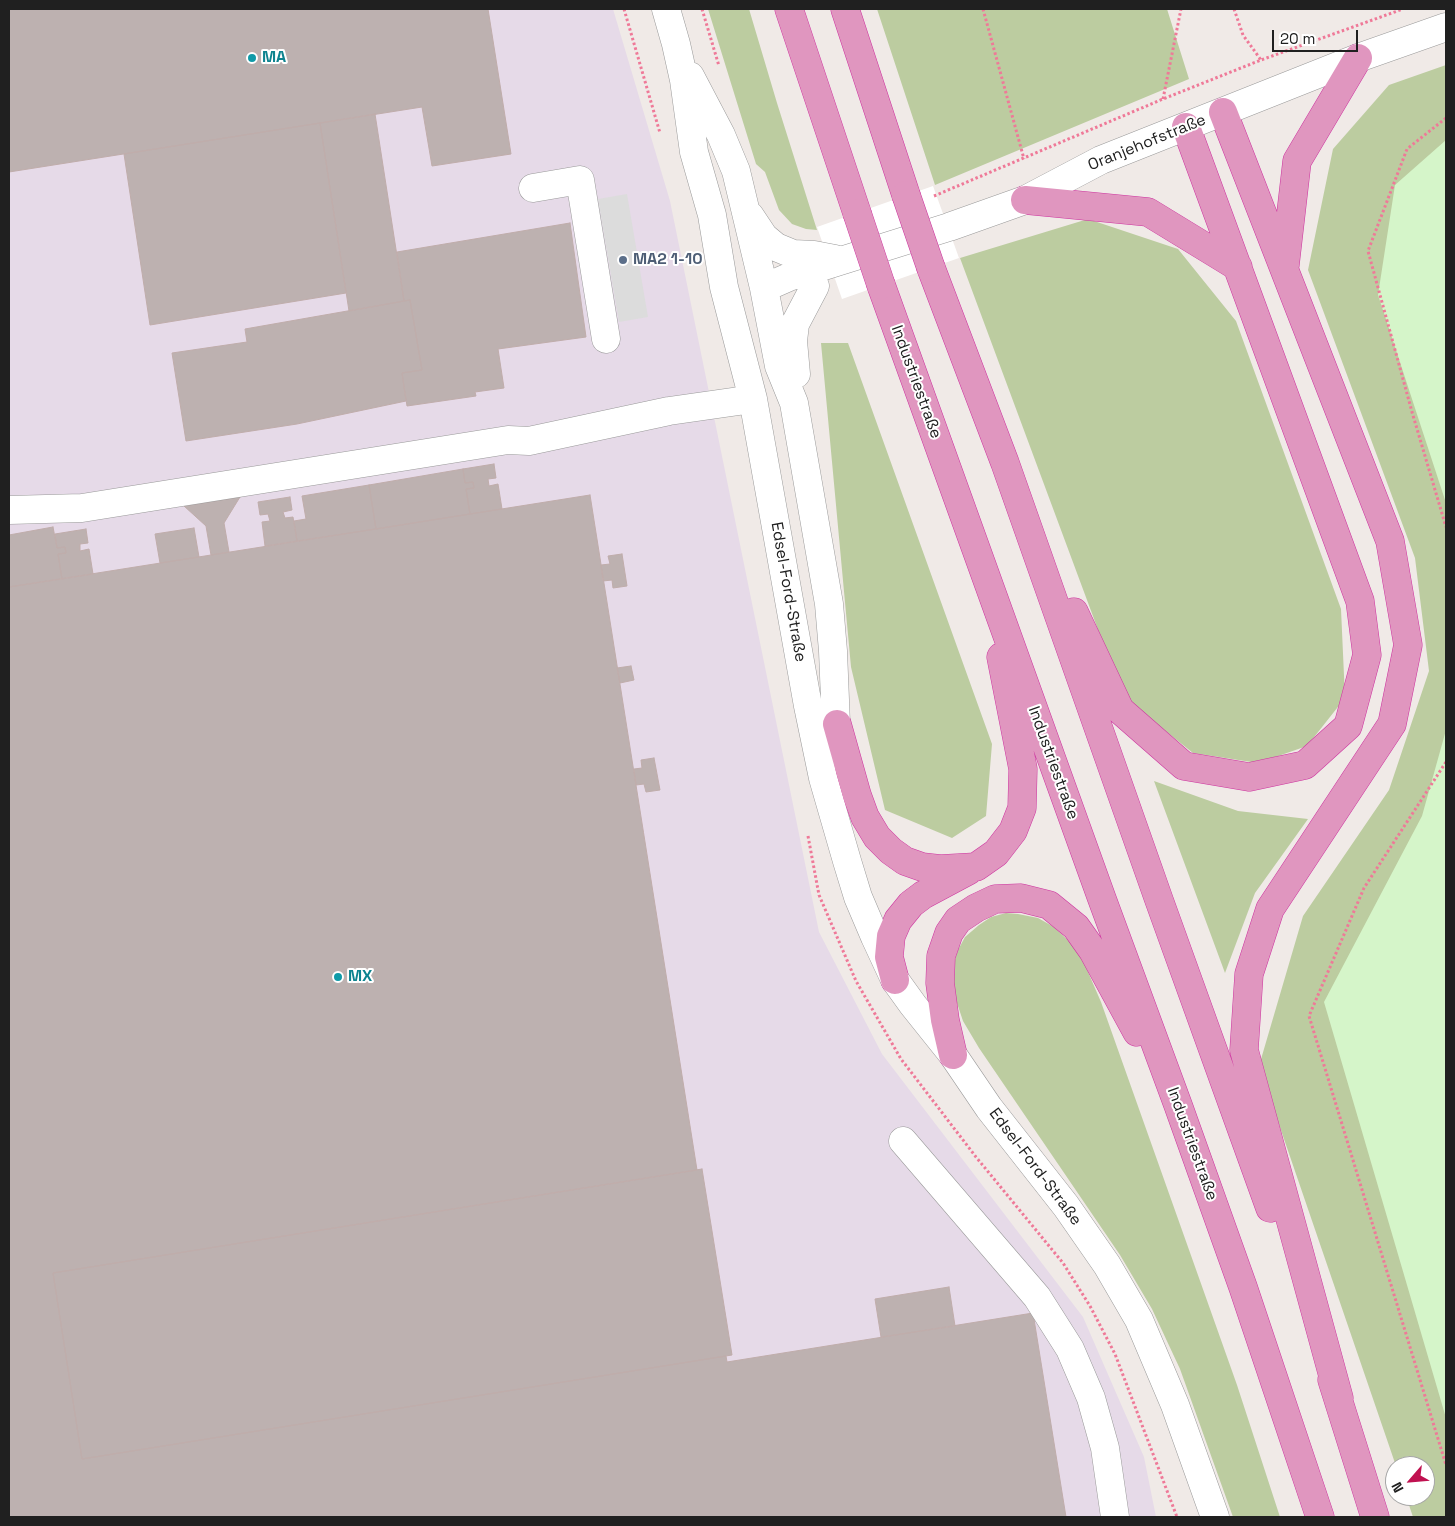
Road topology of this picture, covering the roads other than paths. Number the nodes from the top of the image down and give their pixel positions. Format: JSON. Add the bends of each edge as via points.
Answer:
{"nodes":[{"id":1,"x":666,"y":9,"type":"edge"},
{"id":2,"x":789,"y":9,"type":"edge"},
{"id":3,"x":846,"y":9,"type":"edge"},
{"id":4,"x":1446,"y":27,"type":"edge"},
{"id":5,"x":676,"y":44,"type":"junction"},
{"id":6,"x":1358,"y":58,"type":"junction"},
{"id":7,"x":1223,"y":112,"type":"junction"},
{"id":8,"x":1186,"y":127,"type":"junction"},
{"id":9,"x":533,"y":188,"type":"dead end"},
{"id":10,"x":1025,"y":200,"type":"junction"},
{"id":11,"x":745,"y":206,"type":"junction"},
{"id":12,"x":712,"y":215,"type":"junction"},
{"id":13,"x":849,"y":259,"type":"junction"},
{"id":14,"x":1238,"y":268,"type":"junction"},
{"id":15,"x":1284,"y":270,"type":"junction"},
{"id":16,"x":814,"y":286,"type":"junction"},
{"id":17,"x":764,"y":288,"type":"junction"},
{"id":18,"x":606,"y":339,"type":"dead end"},
{"id":19,"x":742,"y":355,"type":"junction"},
{"id":20,"x":753,"y":400,"type":"junction"},
{"id":21,"x":794,"y":403,"type":"junction"},
{"id":22,"x":1005,"y":463,"type":"junction"},
{"id":23,"x":9,"y":510,"type":"edge"},
{"id":24,"x":988,"y":584,"type":"junction"},
{"id":25,"x":837,"y":724,"type":"junction"},
{"id":26,"x":838,"y":828,"type":"junction"},
{"id":27,"x":976,"y":867,"type":"junction"},
{"id":28,"x":895,"y":980,"type":"junction"},
{"id":29,"x":953,"y":1054,"type":"junction"},
{"id":30,"x":1178,"y":1105,"type":"junction"},
{"id":31,"x":903,"y":1141,"type":"dead end"},
{"id":32,"x":1339,"y":1398,"type":"junction"},
{"id":33,"x":1115,"y":1517,"type":"edge"},
{"id":34,"x":1215,"y":1517,"type":"edge"},
{"id":35,"x":1320,"y":1517,"type":"edge"},
{"id":36,"x":1375,"y":1517,"type":"edge"}],
"edges":[{"from":1,"to":5,"type":"street","name":"Edsel-Ford-Straße"},
{"from":2,"to":24,"type":"highway","name":"Industriestraße","bridge":true,"via":[[856,213]]},
{"from":3,"to":22,"type":"highway","bridge":true,"via":[[930,268]]},
{"from":4,"to":6,"type":"street","name":"Oranjehofstraße"},
{"from":5,"to":11,"type":"street","name":"Edsel-Ford-Straße","via":[[721,135],[736,171]]},
{"from":5,"to":12,"type":"street","name":"Edsel-Ford-Straße","via":[[694,152]]},
{"from":6,"to":7,"type":"street","name":"Oranjehofstraße"},
{"from":6,"to":15,"type":"highway","via":[[1297,161]]},
{"from":7,"to":8,"type":"street","name":"Oranjehofstraße"},
{"from":7,"to":15,"type":"highway"},
{"from":8,"to":10,"type":"street","name":"Oranjehofstraße","via":[[1101,160]]},
{"from":8,"to":14,"type":"highway"},
{"from":9,"to":18,"type":"street","via":[[580,180]]},
{"from":10,"to":13,"type":"street","name":"Oranjehofstraße"},
{"from":10,"to":14,"type":"highway","via":[[1148,212]]},
{"from":11,"to":13,"type":"street","name":"Oranjehofstraße","via":[[764,237],[776,247],[793,254]]},
{"from":11,"to":17,"type":"street","name":"Edsel-Ford-Straße"},
{"from":12,"to":17,"type":"street","name":"Edsel-Ford-Straße","via":[[741,273],[753,284]]},
{"from":12,"to":19,"type":"street","name":"Edsel-Ford-Straße","via":[[724,286]]},
{"from":13,"to":16,"type":"street","name":"Oranjehofstraße"},
{"from":13,"to":17,"type":"street","name":"Oranjehofstraße"},
{"from":14,"to":22,"type":"highway","via":[[1360,601],[1367,655],[1348,726],[1305,765],[1248,777],[1184,766],[1120,710]]},
{"from":15,"to":32,"type":"highway","via":[[1390,541],[1408,645],[1392,724],[1270,909],[1249,974],[1244,1050]]},
{"from":16,"to":17,"type":"street","via":[[787,291]]},
{"from":16,"to":21,"type":"street","name":"Edsel-Ford-Straße","via":[[794,324]]},
{"from":17,"to":19,"type":"street","name":"Edsel-Ford-Straße","via":[[743,330]]},
{"from":17,"to":21,"type":"street","name":"Edsel-Ford-Straße","via":[[779,366]]},
{"from":19,"to":20,"type":"street","name":"Edsel-Ford-Straße"},
{"from":20,"to":23,"type":"street","via":[[669,411],[529,441],[508,440],[82,508]]},
{"from":20,"to":26,"type":"street","name":"Edsel-Ford-Straße","via":[[808,706],[823,778]]},
{"from":21,"to":25,"type":"street","name":"Edsel-Ford-Straße","via":[[828,604]]},
{"from":22,"to":32,"type":"highway"},
{"from":24,"to":27,"type":"highway","via":[[1024,769],[1022,808],[1013,831],[996,853]]},
{"from":24,"to":30,"type":"highway","name":"Industriestraße"},
{"from":25,"to":26,"type":"street","name":"Edsel-Ford-Straße"},
{"from":25,"to":27,"type":"highway","via":[[857,796],[877,837],[905,861],[922,867]]},
{"from":26,"to":28,"type":"street","name":"Edsel-Ford-Straße","via":[[858,897]]},
{"from":27,"to":28,"type":"highway","via":[[922,895],[898,920],[891,936],[889,957]]},
{"from":28,"to":29,"type":"street","name":"Edsel-Ford-Straße"},
{"from":29,"to":30,"type":"highway","via":[[940,983],[940,956],[949,933],[958,920],[976,908],[995,899],[1021,898],[1048,905],[1076,927],[1093,951]]},
{"from":29,"to":34,"type":"street","name":"Edsel-Ford-Straße","via":[[989,1108],[1107,1264],[1139,1320],[1175,1405]]},
{"from":30,"to":35,"type":"highway","name":"Industriestraße"},
{"from":31,"to":33,"type":"street","via":[[1037,1296],[1070,1349],[1091,1398],[1105,1448]]},
{"from":32,"to":36,"type":"highway"}]}
